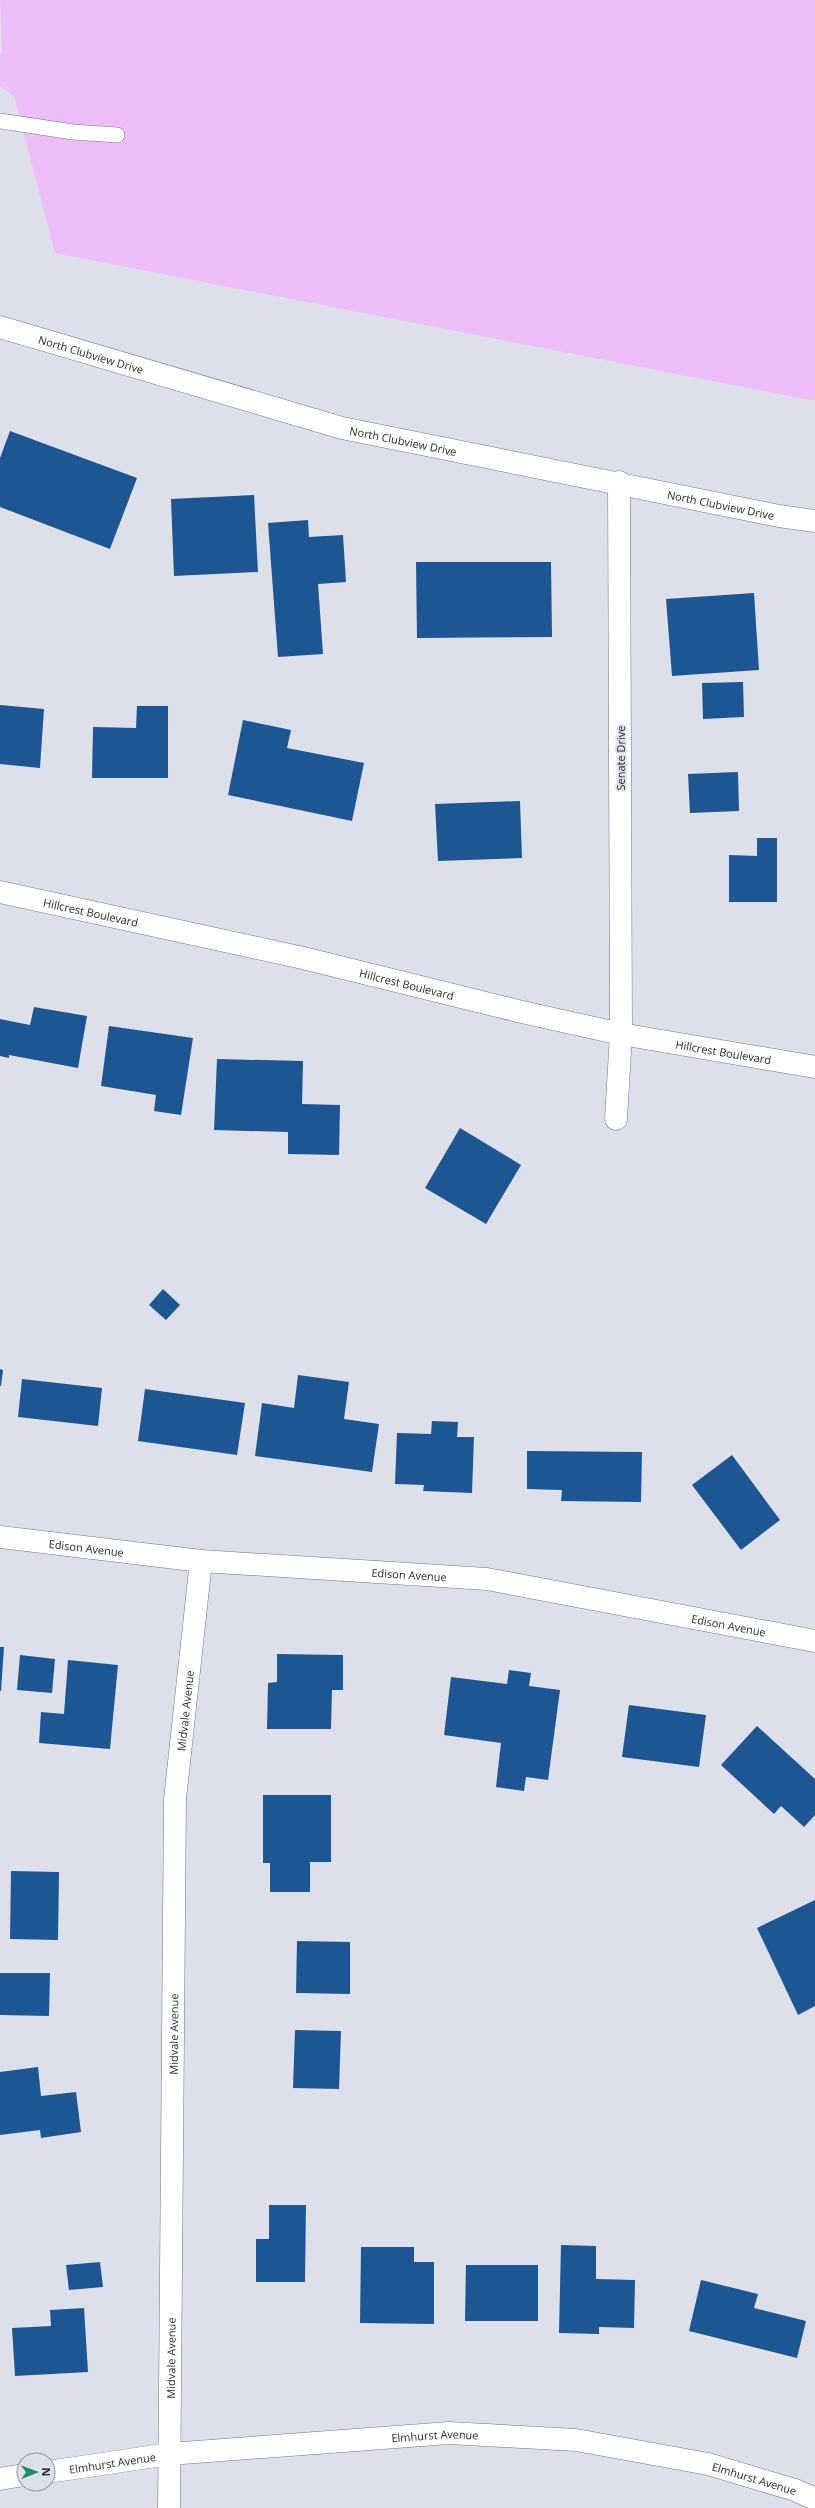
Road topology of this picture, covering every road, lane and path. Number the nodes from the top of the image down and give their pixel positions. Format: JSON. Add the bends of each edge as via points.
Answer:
{"nodes":[{"id":1,"x":0,"y":121,"type":"edge"},
{"id":2,"x":117,"y":135,"type":"dead end"},
{"id":3,"x":0,"y":327,"type":"edge"},
{"id":4,"x":619,"y":482,"type":"junction"},
{"id":5,"x":815,"y":521,"type":"edge"},
{"id":6,"x":0,"y":892,"type":"edge"},
{"id":7,"x":621,"y":1034,"type":"junction"},
{"id":8,"x":815,"y":1067,"type":"edge"},
{"id":9,"x":616,"y":1119,"type":"dead end"},
{"id":10,"x":0,"y":1537,"type":"edge"},
{"id":11,"x":201,"y":1561,"type":"junction"},
{"id":12,"x":815,"y":1641,"type":"edge"},
{"id":13,"x":169,"y":2454,"type":"junction"},
{"id":14,"x":56,"y":2471,"type":"edge"},
{"id":15,"x":16,"y":2477,"type":"edge"},
{"id":16,"x":0,"y":2479,"type":"edge"},
{"id":17,"x":815,"y":2499,"type":"edge"},
{"id":18,"x":169,"y":2508,"type":"edge"}],
"edges":[{"from":1,"to":2,"type":"lane","via":[[73,132]]},
{"from":3,"to":4,"type":"street","name":"North Clubview Drive","via":[[342,428]]},
{"from":4,"to":5,"type":"street","name":"North Clubview Drive","via":[[779,516]]},
{"from":4,"to":7,"type":"street","name":"Senate Drive"},
{"from":6,"to":7,"type":"street","name":"Hillcrest Boulevard","via":[[303,958]]},
{"from":7,"to":8,"type":"street","name":"Hillcrest Boulevard"},
{"from":7,"to":9,"type":"street","name":"Senate Drive"},
{"from":10,"to":11,"type":"street","name":"Edison Avenue"},
{"from":11,"to":12,"type":"street","name":"Edison Avenue","via":[[487,1579]]},
{"from":11,"to":13,"type":"street","name":"Midvale Avenue","via":[[175,1799]]},
{"from":13,"to":14,"type":"street","name":"Elmhurst Avenue"},
{"from":13,"to":17,"type":"street","name":"Elmhurst Avenue","via":[[449,2433],[576,2440],[708,2464],[795,2490]]},
{"from":13,"to":18,"type":"street","name":"Midvale Avenue"},
{"from":15,"to":16,"type":"street"}]}
